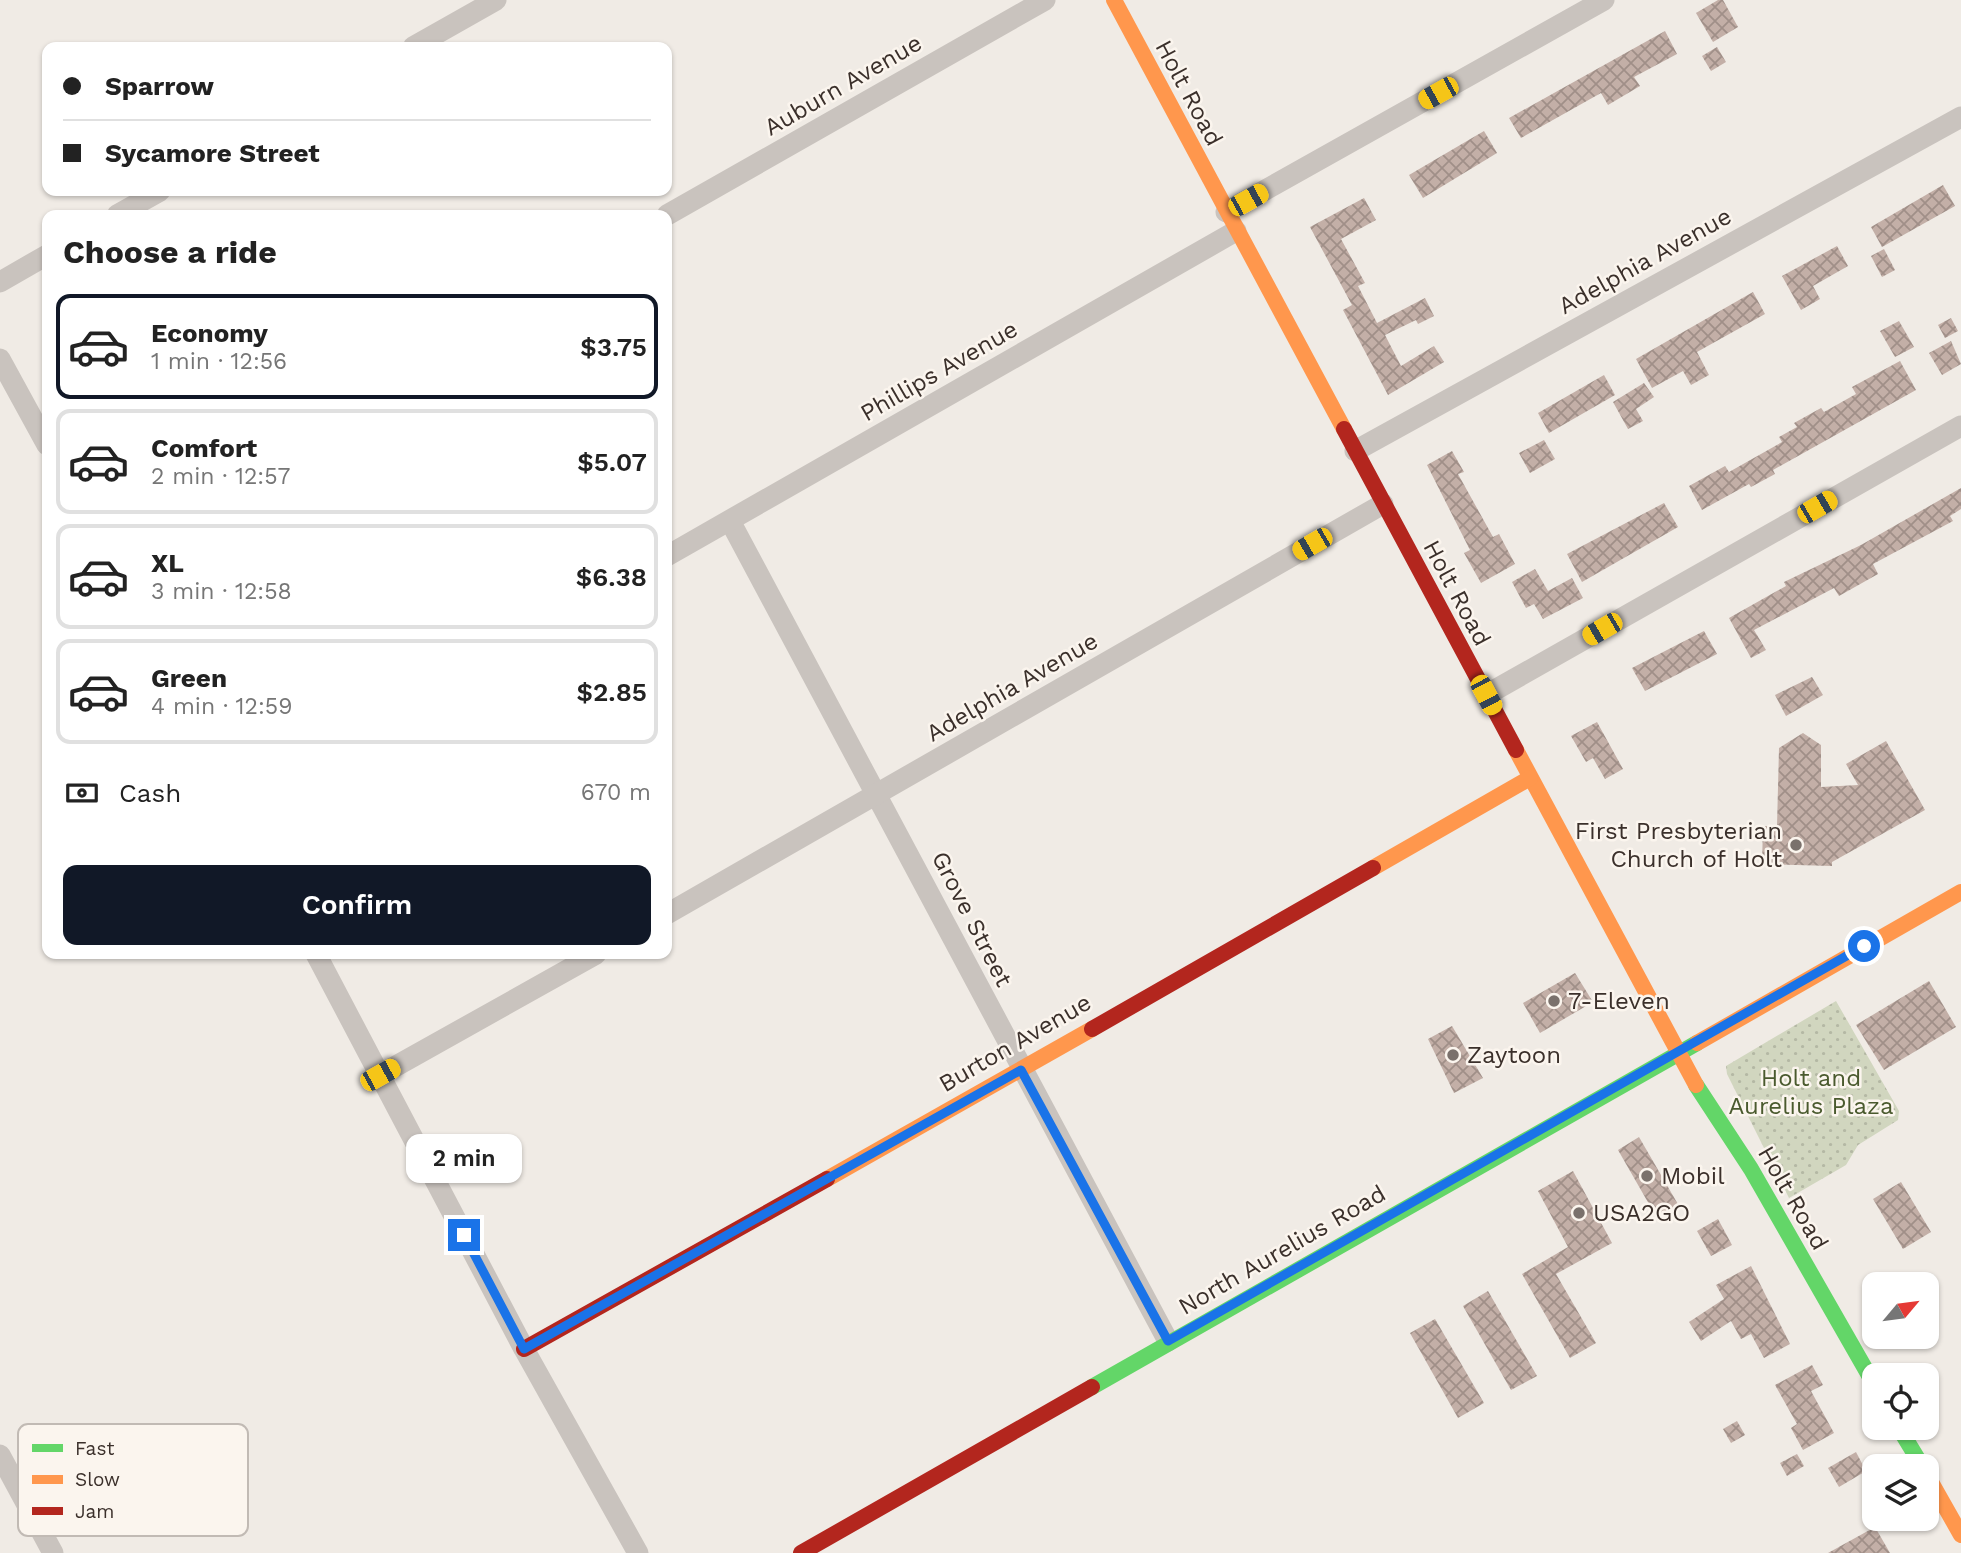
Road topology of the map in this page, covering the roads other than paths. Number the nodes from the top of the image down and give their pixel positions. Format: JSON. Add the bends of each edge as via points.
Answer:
{"nodes":[{"id":1,"x":496,"y":0,"type":"edge"},
{"id":2,"x":1045,"y":0,"type":"edge"},
{"id":3,"x":1114,"y":0,"type":"edge"},
{"id":4,"x":1604,"y":0,"type":"edge"},
{"id":5,"x":422,"y":42,"type":"edge"},
{"id":6,"x":1961,"y":117,"type":"edge"},
{"id":7,"x":151,"y":196,"type":"edge"},
{"id":8,"x":126,"y":210,"type":"edge"},
{"id":9,"x":672,"y":212,"type":"edge"},
{"id":10,"x":1231,"y":221,"type":"junction"},
{"id":11,"x":42,"y":258,"type":"edge"},
{"id":12,"x":0,"y":282,"type":"edge"},
{"id":13,"x":0,"y":359,"type":"edge"},
{"id":14,"x":1961,"y":426,"type":"edge"},
{"id":15,"x":42,"y":436,"type":"edge"},
{"id":16,"x":1355,"y":451,"type":"junction"},
{"id":17,"x":1382,"y":503,"type":"junction"},
{"id":18,"x":730,"y":521,"type":"junction"},
{"id":19,"x":672,"y":553,"type":"edge"},
{"id":20,"x":1486,"y":695,"type":"junction"},
{"id":21,"x":1530,"y":778,"type":"junction"},
{"id":22,"x":878,"y":795,"type":"junction"},
{"id":23,"x":1961,"y":892,"type":"edge"},
{"id":24,"x":672,"y":911,"type":"edge"},
{"id":25,"x":319,"y":959,"type":"edge"},
{"id":26,"x":587,"y":959,"type":"edge"},
{"id":27,"x":1677,"y":1052,"type":"junction"},
{"id":28,"x":1021,"y":1070,"type":"junction"},
{"id":29,"x":380,"y":1075,"type":"junction"},
{"id":30,"x":1168,"y":1341,"type":"junction"},
{"id":31,"x":524,"y":1349,"type":"junction"},
{"id":32,"x":1862,"y":1363,"type":"edge"},
{"id":33,"x":0,"y":1455,"type":"edge"},
{"id":34,"x":18,"y":1488,"type":"edge"},
{"id":35,"x":1939,"y":1496,"type":"edge"},
{"id":36,"x":1961,"y":1535,"type":"edge"},
{"id":37,"x":44,"y":1536,"type":"edge"},
{"id":38,"x":53,"y":1553,"type":"edge"},
{"id":39,"x":638,"y":1553,"type":"edge"},
{"id":40,"x":801,"y":1553,"type":"edge"}],
"edges":[{"from":1,"to":5,"type":"street"},
{"from":2,"to":9,"type":"street","name":"Auburn Avenue"},
{"from":3,"to":10,"type":"street","name":"Holt Road"},
{"from":4,"to":10,"type":"street","name":"Phillips Avenue"},
{"from":6,"to":16,"type":"street","name":"Adelphia Avenue"},
{"from":7,"to":8,"type":"street"},
{"from":10,"to":16,"type":"street","name":"Holt Road"},
{"from":10,"to":18,"type":"street","name":"Phillips Avenue"},
{"from":11,"to":12,"type":"street"},
{"from":13,"to":15,"type":"street"},
{"from":14,"to":20,"type":"street"},
{"from":16,"to":17,"type":"street","name":"Holt Road"},
{"from":17,"to":20,"type":"street","name":"Holt Road"},
{"from":17,"to":22,"type":"street","name":"Adelphia Avenue"},
{"from":18,"to":19,"type":"street","name":"Phillips Avenue"},
{"from":18,"to":22,"type":"street","name":"Grove Street"},
{"from":20,"to":21,"type":"street","name":"Holt Road"},
{"from":21,"to":27,"type":"street","name":"Holt Road"},
{"from":21,"to":28,"type":"street","name":"Burton Avenue"},
{"from":22,"to":24,"type":"street","name":"Adelphia Avenue"},
{"from":22,"to":28,"type":"street","name":"Grove Street"},
{"from":23,"to":27,"type":"street","name":"North Aurelius Road"},
{"from":25,"to":29,"type":"street"},
{"from":26,"to":29,"type":"street"},
{"from":27,"to":30,"type":"street","name":"North Aurelius Road"},
{"from":27,"to":32,"type":"street","name":"Holt Road","via":[[1751,1169]]},
{"from":28,"to":30,"type":"street","name":"Grove Street"},
{"from":28,"to":31,"type":"street","name":"Burton Avenue"},
{"from":29,"to":31,"type":"street"},
{"from":30,"to":40,"type":"street","name":"North Aurelius Road"},
{"from":31,"to":39,"type":"street"},
{"from":33,"to":34,"type":"street"},
{"from":35,"to":36,"type":"street"},
{"from":37,"to":38,"type":"street"}]}
